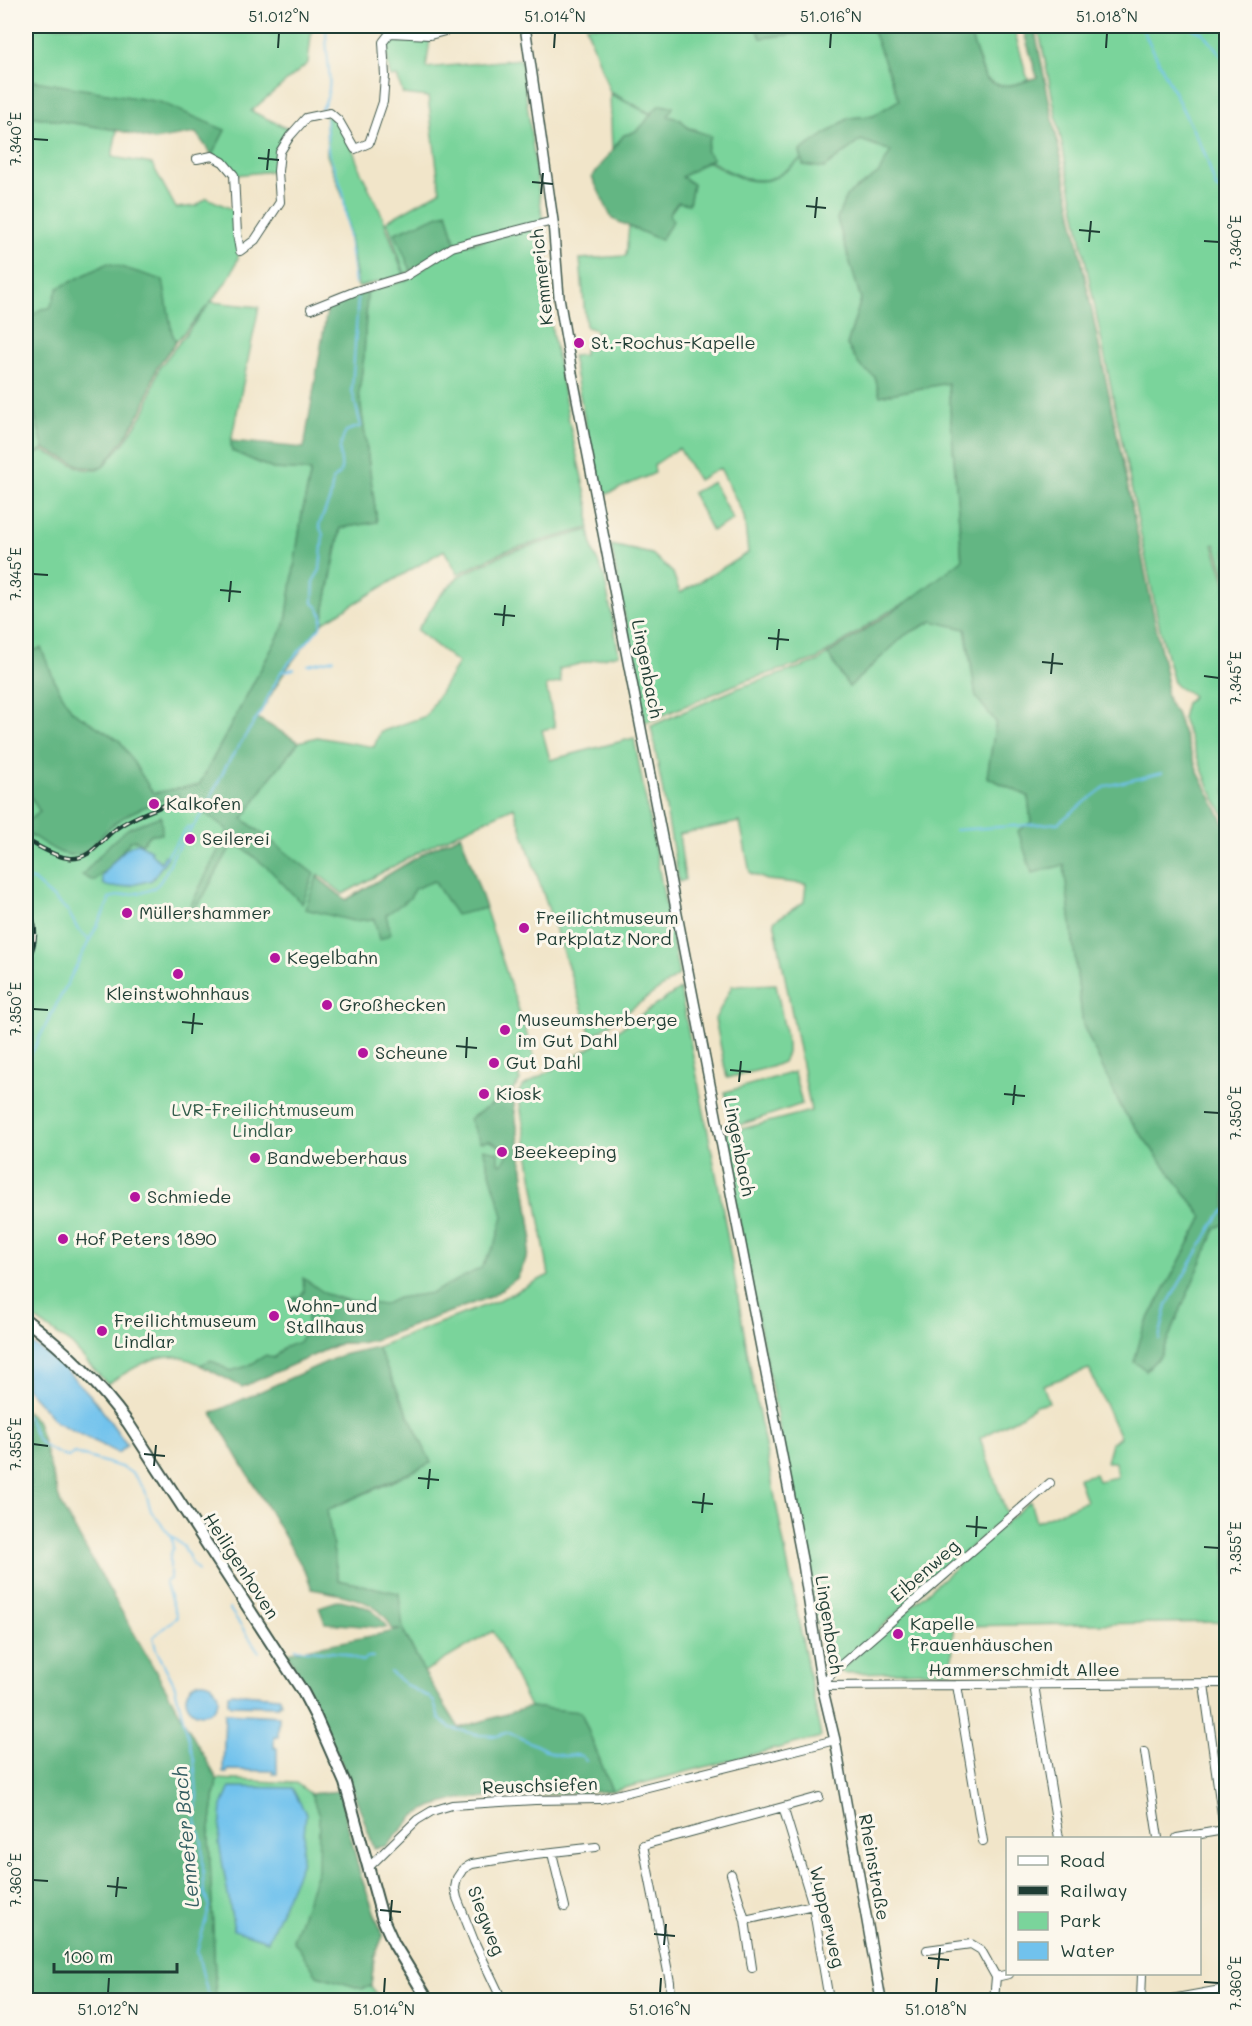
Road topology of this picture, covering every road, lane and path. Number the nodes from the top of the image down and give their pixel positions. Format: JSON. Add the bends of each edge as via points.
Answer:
{"nodes":[{"id":1,"x":465,"y":26,"type":"edge"},
{"id":2,"x":525,"y":26,"type":"edge"},
{"id":3,"x":197,"y":159,"type":"dead end"},
{"id":4,"x":553,"y":221,"type":"junction"},
{"id":5,"x":312,"y":309,"type":"dead end"},
{"id":6,"x":602,"y":524,"type":"joint"},
{"id":7,"x":26,"y":1320,"type":"edge"},
{"id":8,"x":1050,"y":1483,"type":"dead end"},
{"id":9,"x":1227,"y":1683,"type":"edge"},
{"id":10,"x":1204,"y":1684,"type":"junction"},
{"id":11,"x":957,"y":1685,"type":"junction"},
{"id":12,"x":1034,"y":1685,"type":"junction"},
{"id":13,"x":822,"y":1686,"type":"junction"},
{"id":14,"x":835,"y":1740,"type":"junction"},
{"id":15,"x":1144,"y":1752,"type":"dead end"},
{"id":16,"x":819,"y":1797,"type":"dead end"},
{"id":17,"x":783,"y":1806,"type":"junction"},
{"id":18,"x":1224,"y":1830,"type":"junction"},
{"id":19,"x":1059,"y":1837,"type":"edge"},
{"id":20,"x":1158,"y":1837,"type":"edge"},
{"id":21,"x":1187,"y":1837,"type":"edge"},
{"id":22,"x":983,"y":1841,"type":"dead end"},
{"id":23,"x":1227,"y":1844,"type":"edge"},
{"id":24,"x":596,"y":1847,"type":"dead end"},
{"id":25,"x":552,"y":1853,"type":"junction"},
{"id":26,"x":369,"y":1867,"type":"junction"},
{"id":27,"x":731,"y":1874,"type":"dead end"},
{"id":28,"x":813,"y":1905,"type":"junction"},
{"id":29,"x":565,"y":1907,"type":"dead end"},
{"id":30,"x":745,"y":1920,"type":"junction"},
{"id":31,"x":927,"y":1950,"type":"dead end"},
{"id":32,"x":752,"y":1968,"type":"dead end"},
{"id":33,"x":1006,"y":1975,"type":"edge"},
{"id":34,"x":1142,"y":1975,"type":"edge"},
{"id":35,"x":996,"y":1977,"type":"junction"},
{"id":36,"x":1227,"y":1989,"type":"edge"},
{"id":37,"x":428,"y":2001,"type":"edge"},
{"id":38,"x":502,"y":2001,"type":"edge"},
{"id":39,"x":671,"y":2001,"type":"edge"},
{"id":40,"x":829,"y":2001,"type":"edge"},
{"id":41,"x":881,"y":2001,"type":"edge"},
{"id":42,"x":994,"y":2001,"type":"edge"},
{"id":43,"x":1141,"y":2001,"type":"edge"},
{"id":44,"x":1166,"y":2001,"type":"edge"}],
"edges":[{"from":1,"to":3,"type":"street","via":[[430,35],[390,33],[383,42],[383,102],[369,143],[354,149],[339,121],[330,113],[306,118],[280,152],[280,202],[255,240],[240,251],[234,175],[212,156]]},
{"from":2,"to":4,"type":"street","name":"Kemmerich"},
{"from":4,"to":5,"type":"street","via":[[452,247],[406,276]]},
{"from":4,"to":6,"type":"street","name":"Kemmerich","via":[[559,297]]},
{"from":6,"to":13,"type":"street","name":"Lingenbach","via":[[802,1564]]},
{"from":7,"to":26,"type":"main road","name":"Heiligenhoven","via":[[84,1369],[129,1423],[303,1692],[345,1783]]},
{"from":8,"to":13,"type":"street","name":"Eibenweg","via":[[833,1672]]},
{"from":9,"to":10,"type":"street","name":"Hammerschmidt Allee"},
{"from":10,"to":12,"type":"street","name":"Hammerschmidt Allee"},
{"from":10,"to":18,"type":"street"},
{"from":11,"to":12,"type":"street","name":"Hammerschmidt Allee"},
{"from":11,"to":13,"type":"street","name":"Hammerschmidt Allee"},
{"from":11,"to":22,"type":"street"},
{"from":12,"to":19,"type":"street"},
{"from":13,"to":14,"type":"street","name":"Lingenbach"},
{"from":14,"to":26,"type":"street","name":"Reuschsiefen","via":[[600,1799],[452,1805],[417,1820]]},
{"from":14,"to":41,"type":"street","name":"Rheinstraße"},
{"from":15,"to":20,"type":"street"},
{"from":16,"to":17,"type":"street"},
{"from":17,"to":28,"type":"street","name":"Wupperweg"},
{"from":17,"to":39,"type":"street","via":[[643,1845]]},
{"from":18,"to":21,"type":"street"},
{"from":18,"to":23,"type":"street"},
{"from":24,"to":25,"type":"street","name":"Siegweg"},
{"from":25,"to":29,"type":"street"},
{"from":25,"to":38,"type":"street","name":"Siegweg","via":[[472,1864],[457,1878],[457,1898]]},
{"from":26,"to":37,"type":"main road","name":"Heiligenhoven","via":[[389,1935]]},
{"from":27,"to":30,"type":"street"},
{"from":28,"to":30,"type":"street"},
{"from":28,"to":40,"type":"street","name":"Wupperweg"},
{"from":30,"to":32,"type":"street"},
{"from":31,"to":35,"type":"street","via":[[971,1944],[981,1950]]},
{"from":33,"to":35,"type":"street"},
{"from":34,"to":43,"type":"street"},
{"from":35,"to":42,"type":"street"},
{"from":36,"to":44,"type":"street"}]}
